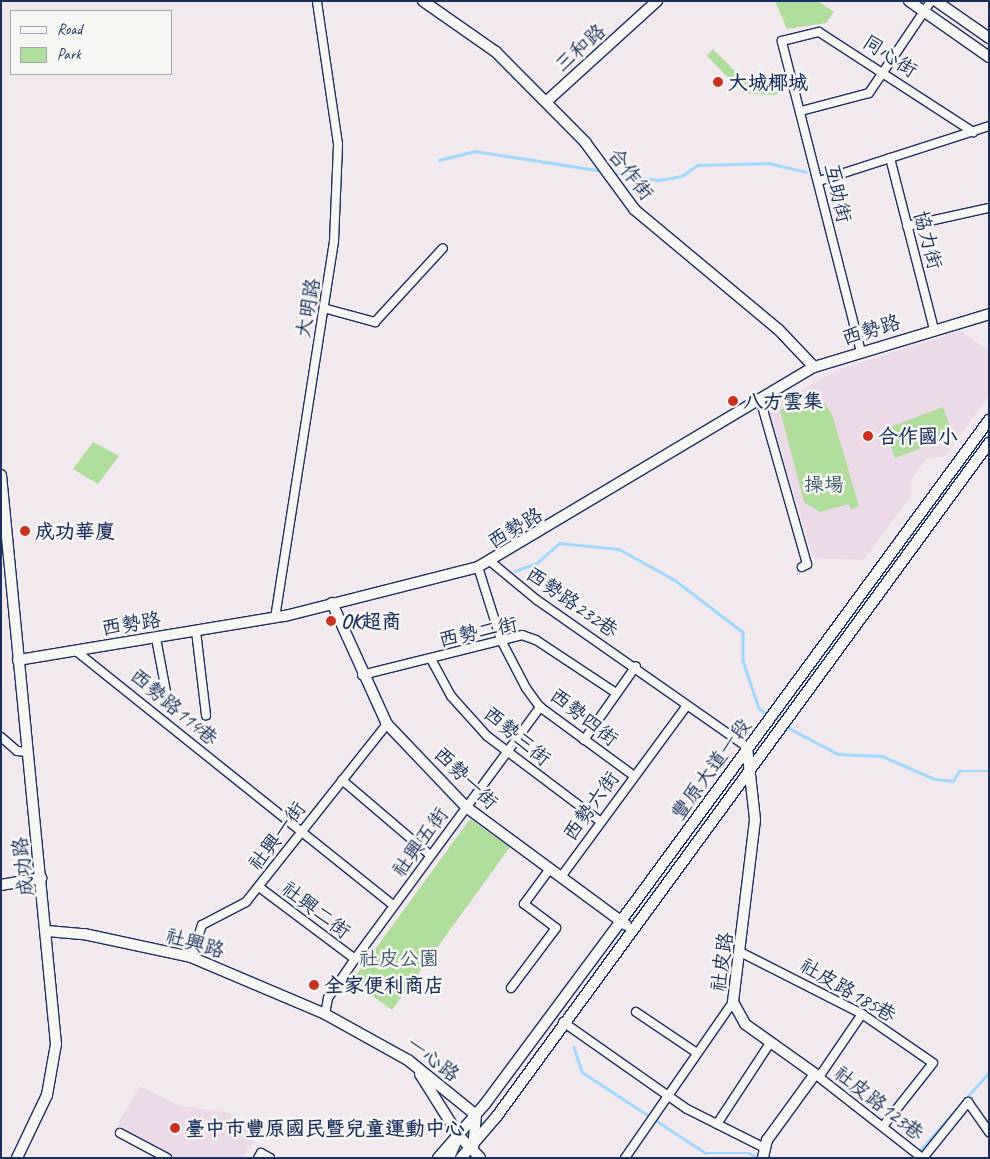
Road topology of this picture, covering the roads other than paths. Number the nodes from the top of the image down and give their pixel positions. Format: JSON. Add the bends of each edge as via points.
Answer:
{"nodes":[{"id":1,"x":317,"y":1,"type":"edge"},
{"id":2,"x":423,"y":1,"type":"edge"},
{"id":3,"x":657,"y":1,"type":"edge"},
{"id":4,"x":909,"y":1,"type":"edge"},
{"id":5,"x":931,"y":1,"type":"edge"},
{"id":6,"x":936,"y":1,"type":"edge"},
{"id":7,"x":924,"y":11,"type":"junction"},
{"id":8,"x":989,"y":38,"type":"edge"},
{"id":9,"x":782,"y":42,"type":"joint"},
{"id":10,"x":989,"y":57,"type":"edge"},
{"id":11,"x":884,"y":70,"type":"junction"},
{"id":12,"x":547,"y":101,"type":"junction"},
{"id":13,"x":801,"y":111,"type":"junction"},
{"id":14,"x":989,"y":126,"type":"edge"},
{"id":15,"x":973,"y":132,"type":"junction"},
{"id":16,"x":890,"y":158,"type":"junction"},
{"id":17,"x":819,"y":181,"type":"junction"},
{"id":18,"x":989,"y":208,"type":"edge"},
{"id":19,"x":908,"y":226,"type":"junction"},
{"id":20,"x":443,"y":248,"type":"dead end"},
{"id":21,"x":327,"y":309,"type":"junction"},
{"id":22,"x":989,"y":314,"type":"edge"},
{"id":23,"x":934,"y":329,"type":"junction"},
{"id":24,"x":861,"y":352,"type":"junction"},
{"id":25,"x":814,"y":367,"type":"junction"},
{"id":26,"x":760,"y":399,"type":"junction"},
{"id":27,"x":989,"y":420,"type":"edge"},
{"id":28,"x":989,"y":444,"type":"edge"},
{"id":29,"x":1,"y":476,"type":"edge"},
{"id":30,"x":2,"y":489,"type":"edge"},
{"id":31,"x":491,"y":562,"type":"junction"},
{"id":32,"x":478,"y":567,"type":"junction"},
{"id":33,"x":802,"y":567,"type":"dead end"},
{"id":34,"x":332,"y":603,"type":"junction"},
{"id":35,"x":274,"y":618,"type":"junction"},
{"id":36,"x":196,"y":631,"type":"junction"},
{"id":37,"x":156,"y":638,"type":"junction"},
{"id":38,"x":501,"y":640,"type":"junction"},
{"id":39,"x":76,"y":651,"type":"junction"},
{"id":40,"x":431,"y":658,"type":"junction"},
{"id":41,"x":18,"y":660,"type":"junction"},
{"id":42,"x":636,"y":666,"type":"junction"},
{"id":43,"x":362,"y":675,"type":"junction"},
{"id":44,"x":616,"y":693,"type":"junction"},
{"id":45,"x":168,"y":697,"type":"dead end"},
{"id":46,"x":540,"y":707,"type":"junction"},
{"id":47,"x":686,"y":707,"type":"junction"},
{"id":48,"x":206,"y":715,"type":"dead end"},
{"id":49,"x":387,"y":724,"type":"junction"},
{"id":50,"x":1,"y":738,"type":"edge"},
{"id":51,"x":584,"y":740,"type":"junction"},
{"id":52,"x":747,"y":747,"type":"junction"},
{"id":53,"x":27,"y":752,"type":"junction"},
{"id":54,"x":506,"y":752,"type":"junction"},
{"id":55,"x":750,"y":770,"type":"junction"},
{"id":56,"x":633,"y":775,"type":"junction"},
{"id":57,"x":342,"y":780,"type":"junction"},
{"id":58,"x":466,"y":807,"type":"junction"},
{"id":59,"x":600,"y":821,"type":"junction"},
{"id":60,"x":300,"y":833,"type":"junction"},
{"id":61,"x":430,"y":855,"type":"junction"},
{"id":62,"x":549,"y":870,"type":"junction"},
{"id":63,"x":560,"y":877,"type":"junction"},
{"id":64,"x":40,"y":878,"type":"junction"},
{"id":65,"x":1,"y":885,"type":"edge"},
{"id":66,"x":258,"y":887,"type":"junction"},
{"id":67,"x":393,"y":905,"type":"junction"},
{"id":68,"x":621,"y":921,"type":"junction"},
{"id":69,"x":632,"y":930,"type":"junction"},
{"id":70,"x":47,"y":931,"type":"junction"},
{"id":71,"x":742,"y":953,"type":"junction"},
{"id":72,"x":190,"y":957,"type":"junction"},
{"id":73,"x":355,"y":959,"type":"junction"},
{"id":74,"x":511,"y":988,"type":"dead end"},
{"id":75,"x":733,"y":1002,"type":"junction"},
{"id":76,"x":636,"y":1012,"type":"dead end"},
{"id":77,"x":325,"y":1014,"type":"junction"},
{"id":78,"x":862,"y":1014,"type":"junction"},
{"id":79,"x":563,"y":1022,"type":"junction"},
{"id":80,"x":770,"y":1043,"type":"junction"},
{"id":81,"x":697,"y":1053,"type":"junction"},
{"id":82,"x":416,"y":1067,"type":"junction"},
{"id":83,"x":817,"y":1075,"type":"junction"},
{"id":84,"x":667,"y":1096,"type":"junction"},
{"id":85,"x":476,"y":1115,"type":"junction"},
{"id":86,"x":717,"y":1124,"type":"junction"},
{"id":87,"x":884,"y":1125,"type":"junction"},
{"id":88,"x":989,"y":1132,"type":"edge"},
{"id":89,"x":120,"y":1134,"type":"dead end"},
{"id":90,"x":459,"y":1136,"type":"junction"},
{"id":91,"x":472,"y":1152,"type":"edge"},
{"id":92,"x":763,"y":1152,"type":"edge"},
{"id":93,"x":17,"y":1158,"type":"edge"},
{"id":94,"x":166,"y":1158,"type":"edge"},
{"id":95,"x":258,"y":1158,"type":"edge"},
{"id":96,"x":270,"y":1158,"type":"edge"},
{"id":97,"x":438,"y":1158,"type":"edge"},
{"id":98,"x":449,"y":1158,"type":"edge"},
{"id":99,"x":461,"y":1158,"type":"edge"},
{"id":100,"x":480,"y":1158,"type":"edge"},
{"id":101,"x":625,"y":1158,"type":"edge"},
{"id":102,"x":922,"y":1158,"type":"edge"}],
"edges":[{"from":1,"to":21,"type":"street","name":"大明路","via":[[338,144]]},
{"from":2,"to":12,"type":"street","name":"合作街","via":[[496,52]]},
{"from":3,"to":12,"type":"street","name":"三和路"},
{"from":4,"to":7,"type":"street"},
{"from":5,"to":7,"type":"street"},
{"from":6,"to":8,"type":"street"},
{"from":7,"to":10,"type":"street"},
{"from":7,"to":11,"type":"street"},
{"from":9,"to":11,"type":"street","name":"同心街","via":[[819,32]]},
{"from":9,"to":13,"type":"street","name":"互助街"},
{"from":11,"to":13,"type":"street","via":[[869,93]]},
{"from":11,"to":15,"type":"street","name":"同心街"},
{"from":12,"to":25,"type":"street","name":"合作街","via":[[634,210],[778,329]]},
{"from":13,"to":17,"type":"street","name":"互助街"},
{"from":14,"to":15,"type":"street"},
{"from":15,"to":16,"type":"street"},
{"from":16,"to":17,"type":"street"},
{"from":16,"to":19,"type":"street","name":"協力街"},
{"from":17,"to":24,"type":"street","name":"互助街"},
{"from":18,"to":19,"type":"street"},
{"from":19,"to":23,"type":"street","name":"協力街"},
{"from":20,"to":21,"type":"street","via":[[375,322]]},
{"from":21,"to":35,"type":"street","name":"大明路","via":[[303,418]]},
{"from":22,"to":23,"type":"street","name":"西勢路"},
{"from":23,"to":24,"type":"street","name":"西勢路"},
{"from":24,"to":25,"type":"street","name":"西勢路"},
{"from":25,"to":26,"type":"street","name":"西勢路"},
{"from":26,"to":31,"type":"street","name":"西勢路"},
{"from":26,"to":33,"type":"street","via":[[807,564]]},
{"from":27,"to":52,"type":"street","name":"豐原大道一段"},
{"from":28,"to":55,"type":"street","name":"豐原大道一段"},
{"from":29,"to":30,"type":"street","name":"成功路"},
{"from":30,"to":41,"type":"street","name":"成功路"},
{"from":31,"to":32,"type":"street","name":"西勢路"},
{"from":31,"to":42,"type":"street","name":"西勢路232巷","via":[[537,600]]},
{"from":32,"to":34,"type":"street","name":"西勢路"},
{"from":32,"to":38,"type":"street","name":"西勢四街"},
{"from":34,"to":35,"type":"street","name":"西勢路"},
{"from":34,"to":43,"type":"street","name":"西勢一街"},
{"from":35,"to":36,"type":"street","name":"西勢路"},
{"from":36,"to":37,"type":"street","name":"西勢路"},
{"from":36,"to":48,"type":"street"},
{"from":37,"to":39,"type":"street","name":"西勢路"},
{"from":37,"to":45,"type":"street"},
{"from":38,"to":40,"type":"street","name":"西勢二街"},
{"from":38,"to":44,"type":"street","name":"西勢二街","via":[[522,635],[536,640]]},
{"from":38,"to":46,"type":"street","name":"西勢四街"},
{"from":39,"to":41,"type":"street","name":"西勢路"},
{"from":39,"to":60,"type":"street","name":"西勢路114巷"},
{"from":40,"to":43,"type":"street","name":"西勢二街"},
{"from":40,"to":54,"type":"street","name":"西勢三街","via":[[451,696]]},
{"from":41,"to":53,"type":"street","name":"成功路"},
{"from":42,"to":44,"type":"street"},
{"from":42,"to":47,"type":"street","name":"西勢路232巷"},
{"from":43,"to":49,"type":"street","name":"西勢一街"},
{"from":44,"to":51,"type":"street"},
{"from":46,"to":51,"type":"street","name":"西勢四街"},
{"from":46,"to":54,"type":"street","name":"社興五街"},
{"from":47,"to":52,"type":"street","name":"西勢路232巷"},
{"from":47,"to":56,"type":"street","name":"西勢六街"},
{"from":49,"to":57,"type":"street","name":"社興一街"},
{"from":49,"to":58,"type":"street","name":"西勢一街"},
{"from":50,"to":53,"type":"street","via":[[17,751]]},
{"from":51,"to":56,"type":"street","name":"西勢四街"},
{"from":52,"to":55,"type":"street","name":"社皮路"},
{"from":52,"to":68,"type":"street","name":"豐原大道一段"},
{"from":53,"to":64,"type":"street","name":"成功路"},
{"from":54,"to":58,"type":"street","name":"社興五街"},
{"from":54,"to":59,"type":"street","name":"西勢三街"},
{"from":55,"to":69,"type":"street","name":"豐原大道一段"},
{"from":55,"to":71,"type":"street","name":"社皮路","via":[[755,820]]},
{"from":56,"to":59,"type":"street","name":"西勢六街"},
{"from":57,"to":60,"type":"street","name":"社興一街"},
{"from":57,"to":61,"type":"street"},
{"from":58,"to":61,"type":"street","name":"社興五街"},
{"from":58,"to":62,"type":"street","name":"西勢一街"},
{"from":59,"to":63,"type":"street","name":"西勢六街"},
{"from":60,"to":66,"type":"street","name":"社興一街"},
{"from":60,"to":67,"type":"street","name":"西勢路114巷"},
{"from":61,"to":67,"type":"street","name":"社興五街"},
{"from":62,"to":63,"type":"street","name":"西勢一街"},
{"from":62,"to":74,"type":"street","via":[[524,904],[556,928]]},
{"from":63,"to":68,"type":"street","name":"西勢一街"},
{"from":64,"to":65,"type":"street"},
{"from":64,"to":70,"type":"street","name":"成功路"},
{"from":66,"to":72,"type":"street","name":"社興一街","via":[[246,902],[202,925]]},
{"from":66,"to":73,"type":"street","name":"社興二街"},
{"from":67,"to":73,"type":"street","name":"社興五街"},
{"from":68,"to":69,"type":"street","name":"西勢一街"},
{"from":68,"to":85,"type":"street","name":"豐原大道一段"},
{"from":69,"to":79,"type":"street","name":"豐原大道一段"},
{"from":70,"to":72,"type":"street","name":"社興路","via":[[84,934]]},
{"from":70,"to":93,"type":"street","name":"成功路","via":[[56,1044],[52,1078],[37,1121]]},
{"from":71,"to":75,"type":"street","name":"社皮路"},
{"from":71,"to":78,"type":"street","name":"社皮路185巷"},
{"from":72,"to":77,"type":"street","name":"社興路"},
{"from":73,"to":77,"type":"street","name":"社興五街","via":[[328,998]]},
{"from":75,"to":80,"type":"street","name":"社皮路","via":[[745,1024]]},
{"from":75,"to":81,"type":"street"},
{"from":76,"to":81,"type":"street"},
{"from":77,"to":82,"type":"street","name":"一心路"},
{"from":78,"to":83,"type":"street"},
{"from":78,"to":87,"type":"street","name":"社皮路185巷","via":[[933,1063]]},
{"from":79,"to":84,"type":"street"},
{"from":79,"to":91,"type":"street","name":"豐原大道一段"},
{"from":80,"to":83,"type":"street","name":"社皮路"},
{"from":80,"to":86,"type":"street"},
{"from":81,"to":84,"type":"street"},
{"from":82,"to":85,"type":"street","name":"一心路"},
{"from":82,"to":90,"type":"street"},
{"from":83,"to":87,"type":"street","name":"社皮路123巷"},
{"from":83,"to":92,"type":"street"},
{"from":84,"to":86,"type":"street"},
{"from":84,"to":101,"type":"street"},
{"from":85,"to":90,"type":"street","name":"豐原大道一段"},
{"from":85,"to":91,"type":"street"},
{"from":86,"to":92,"type":"street"},
{"from":87,"to":102,"type":"street","name":"社皮路123巷"},
{"from":88,"to":102,"type":"street","via":[[968,1102]]},
{"from":89,"to":94,"type":"street"},
{"from":90,"to":91,"type":"street"},
{"from":90,"to":97,"type":"street","name":"豐原大道一段"},
{"from":90,"to":98,"type":"street","name":"豐原大道一段"},
{"from":91,"to":99,"type":"street","name":"豐原大道一段"},
{"from":91,"to":100,"type":"street"},
{"from":95,"to":96,"type":"street","via":[[261,1153]]}]}
